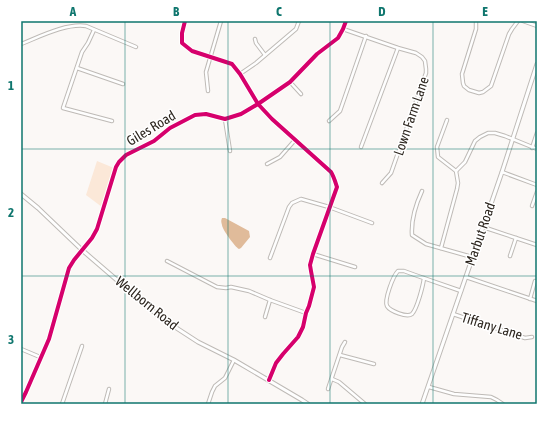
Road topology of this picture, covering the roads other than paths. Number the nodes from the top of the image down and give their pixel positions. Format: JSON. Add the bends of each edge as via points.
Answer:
{"nodes":[{"id":1,"x":185,"y":21,"type":"edge"},
{"id":2,"x":221,"y":21,"type":"edge"},
{"id":3,"x":299,"y":21,"type":"edge"},
{"id":4,"x":346,"y":21,"type":"edge"},
{"id":5,"x":476,"y":21,"type":"edge"},
{"id":6,"x":518,"y":21,"type":"edge"},
{"id":7,"x":523,"y":21,"type":"edge"},
{"id":8,"x":537,"y":26,"type":"edge"},
{"id":9,"x":343,"y":29,"type":"junction"},
{"id":10,"x":94,"y":30,"type":"junction"},
{"id":11,"x":366,"y":36,"type":"junction"},
{"id":12,"x":255,"y":39,"type":"dead end"},
{"id":13,"x":21,"y":44,"type":"edge"},
{"id":14,"x":136,"y":46,"type":"dead end"},
{"id":15,"x":398,"y":48,"type":"junction"},
{"id":16,"x":265,"y":55,"type":"junction"},
{"id":17,"x":210,"y":57,"type":"junction"},
{"id":18,"x":537,"y":64,"type":"edge"},
{"id":19,"x":77,"y":68,"type":"junction"},
{"id":20,"x":240,"y":74,"type":"junction"},
{"id":21,"x":290,"y":82,"type":"junction"},
{"id":22,"x":123,"y":84,"type":"dead end"},
{"id":23,"x":208,"y":91,"type":"dead end"},
{"id":24,"x":300,"y":94,"type":"dead end"},
{"id":25,"x":258,"y":104,"type":"junction"},
{"id":26,"x":225,"y":120,"type":"junction"},
{"id":27,"x":447,"y":120,"type":"dead end"},
{"id":28,"x":112,"y":121,"type":"dead end"},
{"id":29,"x":329,"y":121,"type":"dead end"},
{"id":30,"x":537,"y":133,"type":"edge"},
{"id":31,"x":295,"y":140,"type":"junction"},
{"id":32,"x":513,"y":140,"type":"junction"},
{"id":33,"x":361,"y":147,"type":"dead end"},
{"id":34,"x":532,"y":148,"type":"junction"},
{"id":35,"x":537,"y":149,"type":"edge"},
{"id":36,"x":230,"y":151,"type":"dead end"},
{"id":37,"x":267,"y":164,"type":"dead end"},
{"id":38,"x":456,"y":171,"type":"junction"},
{"id":39,"x":502,"y":172,"type":"junction"},
{"id":40,"x":382,"y":183,"type":"dead end"},
{"id":41,"x":537,"y":185,"type":"edge"},
{"id":42,"x":422,"y":191,"type":"dead end"},
{"id":43,"x":537,"y":192,"type":"edge"},
{"id":44,"x":21,"y":194,"type":"edge"},
{"id":45,"x":532,"y":206,"type":"dead end"},
{"id":46,"x":329,"y":208,"type":"junction"},
{"id":47,"x":372,"y":222,"type":"dead end"},
{"id":48,"x":483,"y":227,"type":"junction"},
{"id":49,"x":516,"y":238,"type":"junction"},
{"id":50,"x":537,"y":245,"type":"edge"},
{"id":51,"x":442,"y":248,"type":"junction"},
{"id":52,"x":82,"y":250,"type":"junction"},
{"id":53,"x":313,"y":254,"type":"junction"},
{"id":54,"x":510,"y":256,"type":"dead end"},
{"id":55,"x":472,"y":257,"type":"junction"},
{"id":56,"x":270,"y":258,"type":"dead end"},
{"id":57,"x":167,"y":261,"type":"dead end"},
{"id":58,"x":355,"y":267,"type":"dead end"},
{"id":59,"x":466,"y":277,"type":"junction"},
{"id":60,"x":424,"y":278,"type":"junction"},
{"id":61,"x":535,"y":281,"type":"dead end"},
{"id":62,"x":461,"y":291,"type":"junction"},
{"id":63,"x":530,"y":299,"type":"junction"},
{"id":64,"x":270,"y":300,"type":"junction"},
{"id":65,"x":537,"y":301,"type":"edge"},
{"id":66,"x":306,"y":313,"type":"junction"},
{"id":67,"x":453,"y":314,"type":"junction"},
{"id":68,"x":264,"y":317,"type":"dead end"},
{"id":69,"x":532,"y":337,"type":"dead end"},
{"id":70,"x":345,"y":342,"type":"dead end"},
{"id":71,"x":82,"y":346,"type":"dead end"},
{"id":72,"x":21,"y":349,"type":"edge"},
{"id":73,"x":340,"y":355,"type":"junction"},
{"id":74,"x":40,"y":358,"type":"junction"},
{"id":75,"x":234,"y":360,"type":"junction"},
{"id":76,"x":374,"y":364,"type":"dead end"},
{"id":77,"x":332,"y":379,"type":"junction"},
{"id":78,"x":269,"y":380,"type":"junction"},
{"id":79,"x":428,"y":387,"type":"junction"},
{"id":80,"x":109,"y":389,"type":"dead end"},
{"id":81,"x":328,"y":389,"type":"dead end"},
{"id":82,"x":302,"y":400,"type":"junction"},
{"id":83,"x":21,"y":402,"type":"edge"},
{"id":84,"x":62,"y":404,"type":"edge"},
{"id":85,"x":105,"y":404,"type":"edge"},
{"id":86,"x":208,"y":404,"type":"edge"},
{"id":87,"x":299,"y":404,"type":"edge"},
{"id":88,"x":308,"y":404,"type":"edge"},
{"id":89,"x":365,"y":404,"type":"edge"},
{"id":90,"x":422,"y":404,"type":"edge"},
{"id":91,"x":503,"y":404,"type":"edge"}],
"edges":[{"from":1,"to":17,"type":"street","via":[[182,43]]},
{"from":2,"to":17,"type":"street"},
{"from":3,"to":16,"type":"street","via":[[296,29]]},
{"from":4,"to":9,"type":"street"},
{"from":5,"to":6,"type":"street","via":[[476,29],[462,74],[464,86],[479,93],[491,86],[509,34]]},
{"from":7,"to":8,"type":"street"},
{"from":9,"to":11,"type":"street","name":"Lown Farm Lane"},
{"from":9,"to":21,"type":"street","via":[[338,38],[317,54]]},
{"from":10,"to":13,"type":"street","via":[[75,25]]},
{"from":10,"to":14,"type":"street"},
{"from":10,"to":19,"type":"street"},
{"from":11,"to":15,"type":"street","name":"Lown Farm Lane"},
{"from":11,"to":29,"type":"street","via":[[340,111]]},
{"from":12,"to":16,"type":"street"},
{"from":15,"to":33,"type":"street"},
{"from":15,"to":40,"type":"street","name":"Lown Farm Lane","via":[[419,55],[425,61],[426,73],[391,173]]},
{"from":16,"to":20,"type":"street"},
{"from":17,"to":20,"type":"street","via":[[232,64]]},
{"from":17,"to":23,"type":"street","via":[[206,72]]},
{"from":18,"to":32,"type":"street","name":"Marbut Road"},
{"from":19,"to":22,"type":"street"},
{"from":19,"to":28,"type":"street","via":[[63,108]]},
{"from":20,"to":25,"type":"street"},
{"from":21,"to":24,"type":"street"},
{"from":21,"to":25,"type":"street"},
{"from":25,"to":26,"type":"street"},
{"from":25,"to":31,"type":"street"},
{"from":26,"to":36,"type":"street"},
{"from":26,"to":52,"type":"street","name":"Giles Road","via":[[206,114],[195,115],[126,155],[119,162],[114,174],[97,229]]},
{"from":27,"to":38,"type":"street","via":[[437,147],[438,157]]},
{"from":30,"to":34,"type":"street"},
{"from":31,"to":37,"type":"street","via":[[280,157]]},
{"from":31,"to":46,"type":"street","via":[[334,177],[336,187]]},
{"from":32,"to":34,"type":"street"},
{"from":32,"to":38,"type":"street","via":[[495,134],[484,134],[475,141],[465,162]]},
{"from":32,"to":39,"type":"street","name":"Marbut Road"},
{"from":34,"to":35,"type":"street"},
{"from":38,"to":51,"type":"street","via":[[457,189]]},
{"from":39,"to":41,"type":"street"},
{"from":39,"to":48,"type":"street","name":"Marbut Road"},
{"from":42,"to":51,"type":"street","via":[[413,220],[412,235],[426,244]]},
{"from":43,"to":45,"type":"street"},
{"from":44,"to":52,"type":"street","name":"Wellborn Road"},
{"from":46,"to":47,"type":"street"},
{"from":46,"to":53,"type":"street"},
{"from":46,"to":56,"type":"street","via":[[301,199],[292,203]]},
{"from":48,"to":49,"type":"street"},
{"from":48,"to":55,"type":"street","name":"Marbut Road"},
{"from":49,"to":50,"type":"street"},
{"from":49,"to":54,"type":"street"},
{"from":51,"to":55,"type":"street"},
{"from":52,"to":74,"type":"street","name":"Giles Road","via":[[69,268],[49,339]]},
{"from":52,"to":75,"type":"street","name":"Wellborn Road","via":[[160,318],[198,342]]},
{"from":53,"to":58,"type":"street"},
{"from":53,"to":66,"type":"street","via":[[310,265],[314,286]]},
{"from":55,"to":59,"type":"street","name":"Marbut Road"},
{"from":57,"to":64,"type":"street","via":[[217,287],[249,291]]},
{"from":59,"to":62,"type":"street","name":"Marbut Road"},
{"from":59,"to":63,"type":"street"},
{"from":60,"to":60,"type":"street","via":[[404,271],[396,272],[386,300],[390,310],[411,315],[415,310]]},
{"from":60,"to":62,"type":"street"},
{"from":61,"to":63,"type":"street"},
{"from":62,"to":67,"type":"street","name":"Marbut Road"},
{"from":63,"to":65,"type":"street"},
{"from":64,"to":66,"type":"street"},
{"from":64,"to":68,"type":"street"},
{"from":66,"to":78,"type":"street","via":[[298,337],[282,354]]},
{"from":67,"to":69,"type":"street","name":"Tiffany Lane","via":[[525,338]]},
{"from":67,"to":79,"type":"street","name":"Marbut Road"},
{"from":70,"to":73,"type":"street"},
{"from":71,"to":84,"type":"street"},
{"from":72,"to":74,"type":"street"},
{"from":73,"to":76,"type":"street"},
{"from":73,"to":77,"type":"street"},
{"from":74,"to":83,"type":"street","name":"Giles Road"},
{"from":75,"to":78,"type":"street","name":"Wellborn Road"},
{"from":75,"to":86,"type":"street","via":[[225,378],[215,386]]},
{"from":77,"to":81,"type":"street"},
{"from":77,"to":89,"type":"street","via":[[340,382]]},
{"from":78,"to":82,"type":"street","name":"Wellborn Road"},
{"from":79,"to":90,"type":"street","name":"Marbut Road"},
{"from":79,"to":91,"type":"street","via":[[454,394],[491,397]]},
{"from":80,"to":85,"type":"street"},
{"from":82,"to":87,"type":"street"},
{"from":82,"to":88,"type":"street","name":"Wellborn Road"}]}
